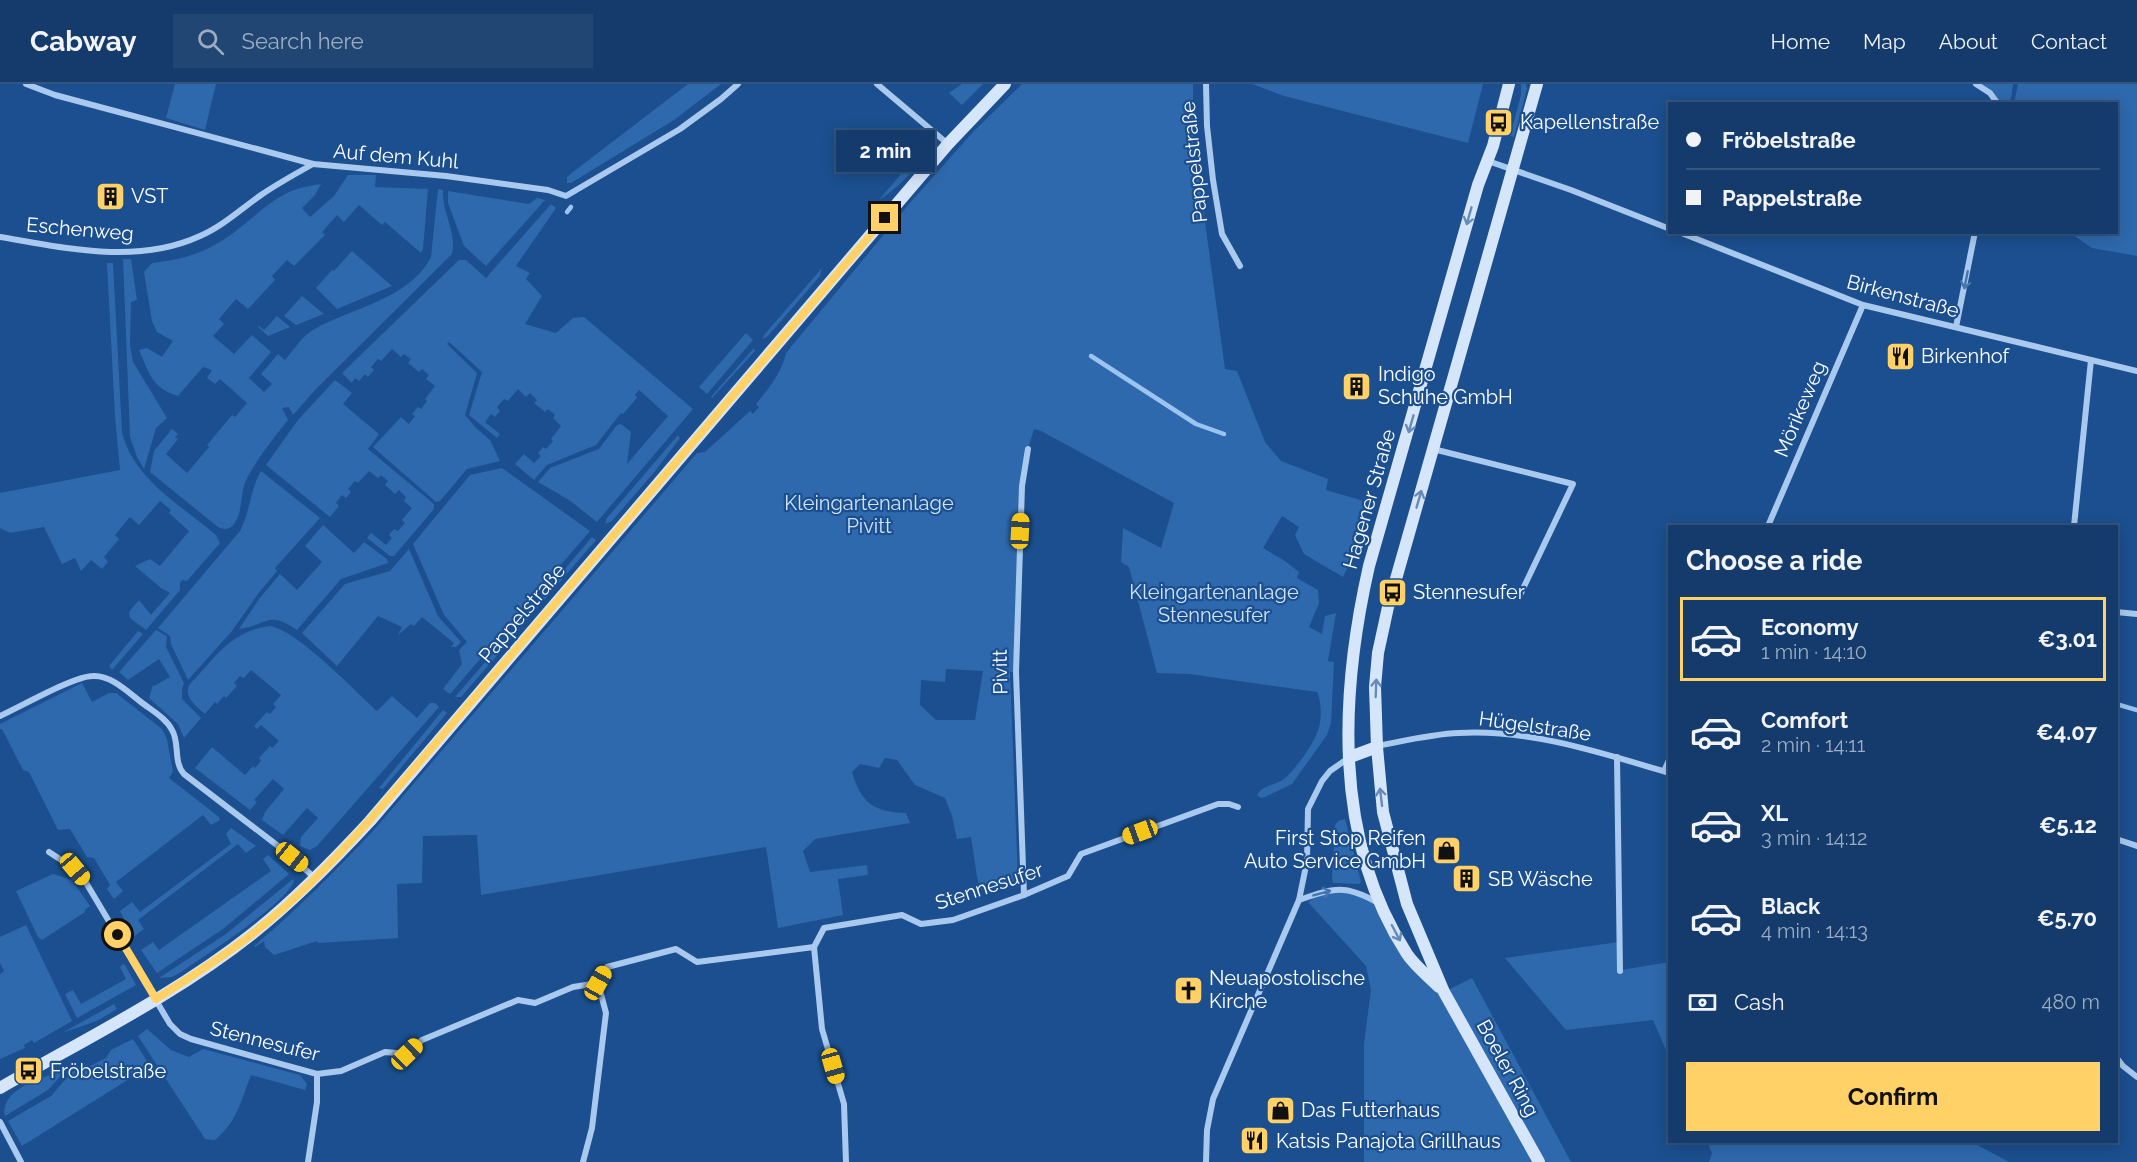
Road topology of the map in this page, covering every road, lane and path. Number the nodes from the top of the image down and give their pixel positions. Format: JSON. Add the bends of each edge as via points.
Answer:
{"nodes":[{"id":1,"x":26,"y":84,"type":"edge"},
{"id":2,"x":738,"y":84,"type":"edge"},
{"id":3,"x":877,"y":84,"type":"edge"},
{"id":4,"x":1005,"y":84,"type":"edge"},
{"id":5,"x":1206,"y":84,"type":"edge"},
{"id":6,"x":1509,"y":84,"type":"edge"},
{"id":7,"x":1537,"y":84,"type":"edge"},
{"id":8,"x":1976,"y":84,"type":"edge"},
{"id":9,"x":1997,"y":102,"type":"edge"},
{"id":10,"x":948,"y":144,"type":"junction"},
{"id":11,"x":1488,"y":160,"type":"junction"},
{"id":12,"x":313,"y":164,"type":"junction"},
{"id":13,"x":1513,"y":169,"type":"junction"},
{"id":14,"x":1668,"y":228,"type":"edge"},
{"id":15,"x":1684,"y":234,"type":"edge"},
{"id":16,"x":1975,"y":234,"type":"edge"},
{"id":17,"x":0,"y":237,"type":"edge"},
{"id":18,"x":1240,"y":266,"type":"dead end"},
{"id":19,"x":1863,"y":305,"type":"junction"},
{"id":20,"x":1956,"y":327,"type":"junction"},
{"id":21,"x":2091,"y":360,"type":"junction"},
{"id":22,"x":2137,"y":371,"type":"edge"},
{"id":23,"x":1028,"y":449,"type":"dead end"},
{"id":24,"x":1433,"y":449,"type":"junction"},
{"id":25,"x":1768,"y":525,"type":"edge"},
{"id":26,"x":2074,"y":525,"type":"edge"},
{"id":27,"x":1520,"y":595,"type":"dead end"},
{"id":28,"x":2118,"y":612,"type":"edge"},
{"id":29,"x":2137,"y":614,"type":"edge"},
{"id":30,"x":0,"y":716,"type":"edge"},
{"id":31,"x":1377,"y":747,"type":"junction"},
{"id":32,"x":1350,"y":757,"type":"junction"},
{"id":33,"x":1617,"y":757,"type":"junction"},
{"id":34,"x":1667,"y":772,"type":"edge"},
{"id":35,"x":1238,"y":807,"type":"dead end"},
{"id":36,"x":2118,"y":840,"type":"edge"},
{"id":37,"x":2137,"y":846,"type":"edge"},
{"id":38,"x":50,"y":852,"type":"dead end"},
{"id":39,"x":315,"y":878,"type":"junction"},
{"id":40,"x":1024,"y":896,"type":"junction"},
{"id":41,"x":1299,"y":900,"type":"junction"},
{"id":42,"x":1380,"y":904,"type":"junction"},
{"id":43,"x":814,"y":947,"type":"junction"},
{"id":44,"x":1620,"y":970,"type":"dead end"},
{"id":45,"x":598,"y":983,"type":"junction"},
{"id":46,"x":1444,"y":992,"type":"junction"},
{"id":47,"x":156,"y":999,"type":"junction"},
{"id":48,"x":2118,"y":1060,"type":"edge"},
{"id":49,"x":317,"y":1074,"type":"junction"},
{"id":50,"x":2137,"y":1077,"type":"edge"},
{"id":51,"x":0,"y":1088,"type":"edge"},
{"id":52,"x":0,"y":1122,"type":"edge"},
{"id":53,"x":21,"y":1162,"type":"edge"},
{"id":54,"x":308,"y":1162,"type":"edge"},
{"id":55,"x":583,"y":1162,"type":"edge"},
{"id":56,"x":846,"y":1162,"type":"edge"},
{"id":57,"x":1206,"y":1162,"type":"edge"},
{"id":58,"x":1539,"y":1162,"type":"edge"}],
"edges":[{"from":1,"to":12,"type":"street","name":"Auf dem Kuhl"},
{"from":2,"to":12,"type":"street","name":"Auf dem Kuhl","via":[[680,129],[566,196],[446,176]]},
{"from":3,"to":10,"type":"street"},
{"from":4,"to":10,"type":"main road","name":"Pappelstraße"},
{"from":5,"to":18,"type":"street","name":"Pappelstraße","via":[[1207,126],[1222,234]]},
{"from":6,"to":11,"type":"main road","name":"Hagener Straße"},
{"from":7,"to":13,"type":"main road"},
{"from":8,"to":9,"type":"street"},
{"from":10,"to":39,"type":"main road","name":"Pappelstraße","via":[[370,820]]},
{"from":11,"to":13,"type":"street"},
{"from":11,"to":32,"type":"main road","name":"Hagener Straße","one_way":true,"via":[[1369,566],[1352,653]]},
{"from":12,"to":17,"type":"street","name":"Eschenweg","via":[[215,228],[174,246],[117,252]]},
{"from":13,"to":14,"type":"street"},
{"from":13,"to":24,"type":"main road"},
{"from":15,"to":19,"type":"street","name":"Birkenstraße"},
{"from":16,"to":20,"type":"street","one_way":true},
{"from":19,"to":20,"type":"street","name":"Birkenstraße"},
{"from":19,"to":25,"type":"street","name":"Mörikeweg"},
{"from":20,"to":21,"type":"street","name":"Birkenstraße"},
{"from":21,"to":22,"type":"street","name":"Birkenstraße"},
{"from":21,"to":26,"type":"street"},
{"from":23,"to":40,"type":"street","name":"Pivitt","via":[[1022,486],[1016,672]]},
{"from":24,"to":27,"type":"street","via":[[1573,484]]},
{"from":31,"to":24,"type":"main road","one_way":true,"via":[[1378,653]]},
{"from":28,"to":29,"type":"street"},
{"from":30,"to":39,"type":"street","via":[[78,678],[94,675],[122,687],[168,723],[184,774]]},
{"from":31,"to":32,"type":"main road"},
{"from":31,"to":33,"type":"street","name":"Hügelstraße","via":[[1459,733],[1497,734],[1575,745]]},
{"from":46,"to":31,"type":"main road","name":"Boeler Ring","one_way":true,"via":[[1407,904],[1383,812]]},
{"from":32,"to":41,"type":"street","via":[[1330,771],[1308,809],[1307,861]]},
{"from":32,"to":42,"type":"main road","name":"Boeler Ring","via":[[1354,818]]},
{"from":33,"to":34,"type":"street","name":"Hügelstraße"},
{"from":33,"to":44,"type":"street"},
{"from":35,"to":40,"type":"street","name":"Stennesufer","via":[[1218,804],[1081,854],[1068,876]]},
{"from":36,"to":37,"type":"street"},
{"from":38,"to":47,"type":"street","via":[[85,881]]},
{"from":39,"to":47,"type":"main road","name":"Pappelstraße","via":[[251,935]]},
{"from":40,"to":43,"type":"street","name":"Stennesufer","via":[[953,920],[921,924],[902,915],[824,928]]},
{"from":41,"to":42,"type":"street","one_way":true,"via":[[1344,889]]},
{"from":41,"to":57,"type":"street","via":[[1213,1099]]},
{"from":42,"to":46,"type":"main road","name":"Boeler Ring","one_way":true,"via":[[1408,956]]},
{"from":43,"to":45,"type":"street","via":[[697,962],[676,949],[607,967]]},
{"from":43,"to":56,"type":"street","via":[[822,1029],[844,1104]]},
{"from":45,"to":49,"type":"street","name":"Stennesufer","via":[[573,987],[535,1003],[518,1000],[422,1040],[407,1054],[385,1052],[341,1071]]},
{"from":45,"to":55,"type":"street","via":[[606,1013],[592,1128]]},
{"from":46,"to":58,"type":"main road","name":"Boeler Ring"},
{"from":47,"to":49,"type":"street","name":"Stennesufer","via":[[180,1034]]},
{"from":47,"to":51,"type":"main road","name":"Pappelstraße"},
{"from":48,"to":50,"type":"street"},
{"from":49,"to":54,"type":"street"},
{"from":52,"to":53,"type":"street"}]}
